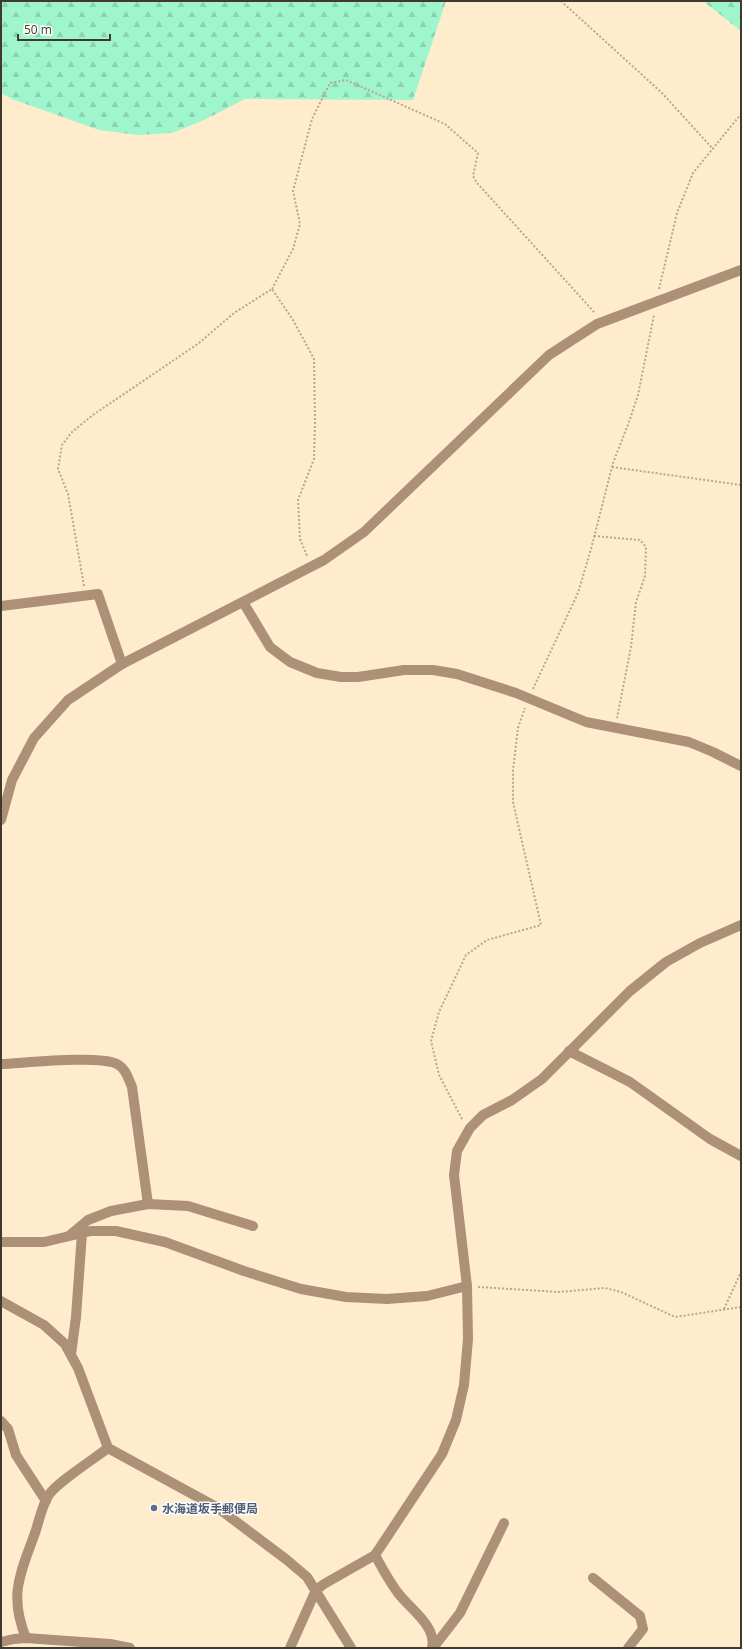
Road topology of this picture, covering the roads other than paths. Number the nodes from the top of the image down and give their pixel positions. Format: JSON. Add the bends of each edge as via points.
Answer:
{"nodes":[{"id":1,"x":741,"y":270,"type":"edge"},
{"id":2,"x":243,"y":602,"type":"junction"},
{"id":3,"x":1,"y":606,"type":"edge"},
{"id":4,"x":122,"y":664,"type":"junction"},
{"id":5,"x":741,"y":766,"type":"edge"},
{"id":6,"x":1,"y":820,"type":"edge"},
{"id":7,"x":741,"y":925,"type":"edge"},
{"id":8,"x":569,"y":1052,"type":"junction"},
{"id":9,"x":1,"y":1064,"type":"edge"},
{"id":10,"x":741,"y":1156,"type":"edge"},
{"id":11,"x":148,"y":1204,"type":"junction"},
{"id":12,"x":253,"y":1226,"type":"dead end"},
{"id":13,"x":82,"y":1233,"type":"junction"},
{"id":14,"x":68,"y":1236,"type":"junction"},
{"id":15,"x":1,"y":1242,"type":"edge"},
{"id":16,"x":467,"y":1286,"type":"junction"},
{"id":17,"x":1,"y":1302,"type":"edge"},
{"id":18,"x":71,"y":1354,"type":"junction"},
{"id":19,"x":1,"y":1421,"type":"edge"},
{"id":20,"x":108,"y":1448,"type":"junction"},
{"id":21,"x":46,"y":1501,"type":"junction"},
{"id":22,"x":504,"y":1523,"type":"dead end"},
{"id":23,"x":375,"y":1556,"type":"junction"},
{"id":24,"x":593,"y":1578,"type":"dead end"},
{"id":25,"x":316,"y":1590,"type":"junction"},
{"id":26,"x":26,"y":1638,"type":"junction"},
{"id":27,"x":1,"y":1642,"type":"edge"},
{"id":28,"x":130,"y":1648,"type":"edge"},
{"id":29,"x":290,"y":1648,"type":"edge"},
{"id":30,"x":351,"y":1648,"type":"edge"},
{"id":31,"x":432,"y":1648,"type":"edge"},
{"id":32,"x":628,"y":1648,"type":"edge"}],
"edges":[{"from":1,"to":2,"type":"street","via":[[597,324],[549,355],[364,532],[324,560]]},
{"from":2,"to":4,"type":"street"},
{"from":2,"to":5,"type":"street","via":[[270,647],[290,662],[317,673],[341,677],[404,670],[433,670],[457,674],[529,698],[586,722],[689,742]]},
{"from":3,"to":4,"type":"street","via":[[98,594]]},
{"from":4,"to":6,"type":"street","via":[[68,700],[34,738],[12,780]]},
{"from":7,"to":8,"type":"street","via":[[700,942],[666,962],[630,991]]},
{"from":8,"to":10,"type":"street","via":[[630,1082],[710,1139]]},
{"from":8,"to":16,"type":"street","via":[[542,1079],[512,1100],[483,1115],[468,1131],[457,1151],[454,1175]]},
{"from":9,"to":11,"type":"street","via":[[93,1060],[117,1064],[125,1070],[132,1087]]},
{"from":11,"to":12,"type":"street","via":[[188,1206]]},
{"from":11,"to":14,"type":"street","via":[[111,1211],[88,1220]]},
{"from":13,"to":14,"type":"street"},
{"from":13,"to":16,"type":"street","via":[[116,1231],[165,1242],[301,1289],[346,1297],[387,1299],[427,1296]]},
{"from":13,"to":18,"type":"street"},
{"from":14,"to":15,"type":"street","via":[[44,1242]]},
{"from":16,"to":23,"type":"street","via":[[468,1339],[464,1385],[456,1420],[442,1454]]},
{"from":17,"to":18,"type":"street","via":[[44,1325],[65,1344]]},
{"from":18,"to":20,"type":"street"},
{"from":19,"to":21,"type":"street","via":[[8,1429],[16,1455]]},
{"from":20,"to":21,"type":"street","via":[[61,1484]]},
{"from":20,"to":25,"type":"street","via":[[218,1508],[307,1577]]},
{"from":21,"to":26,"type":"street","via":[[18,1582],[17,1606]]},
{"from":22,"to":31,"type":"street","via":[[460,1612]]},
{"from":23,"to":25,"type":"street"},
{"from":23,"to":31,"type":"street","via":[[398,1594],[428,1626],[434,1640]]},
{"from":24,"to":32,"type":"street","via":[[640,1616],[643,1629]]},
{"from":25,"to":29,"type":"street"},
{"from":25,"to":30,"type":"street"},
{"from":26,"to":27,"type":"street"},
{"from":26,"to":28,"type":"street","via":[[110,1644]]}]}
